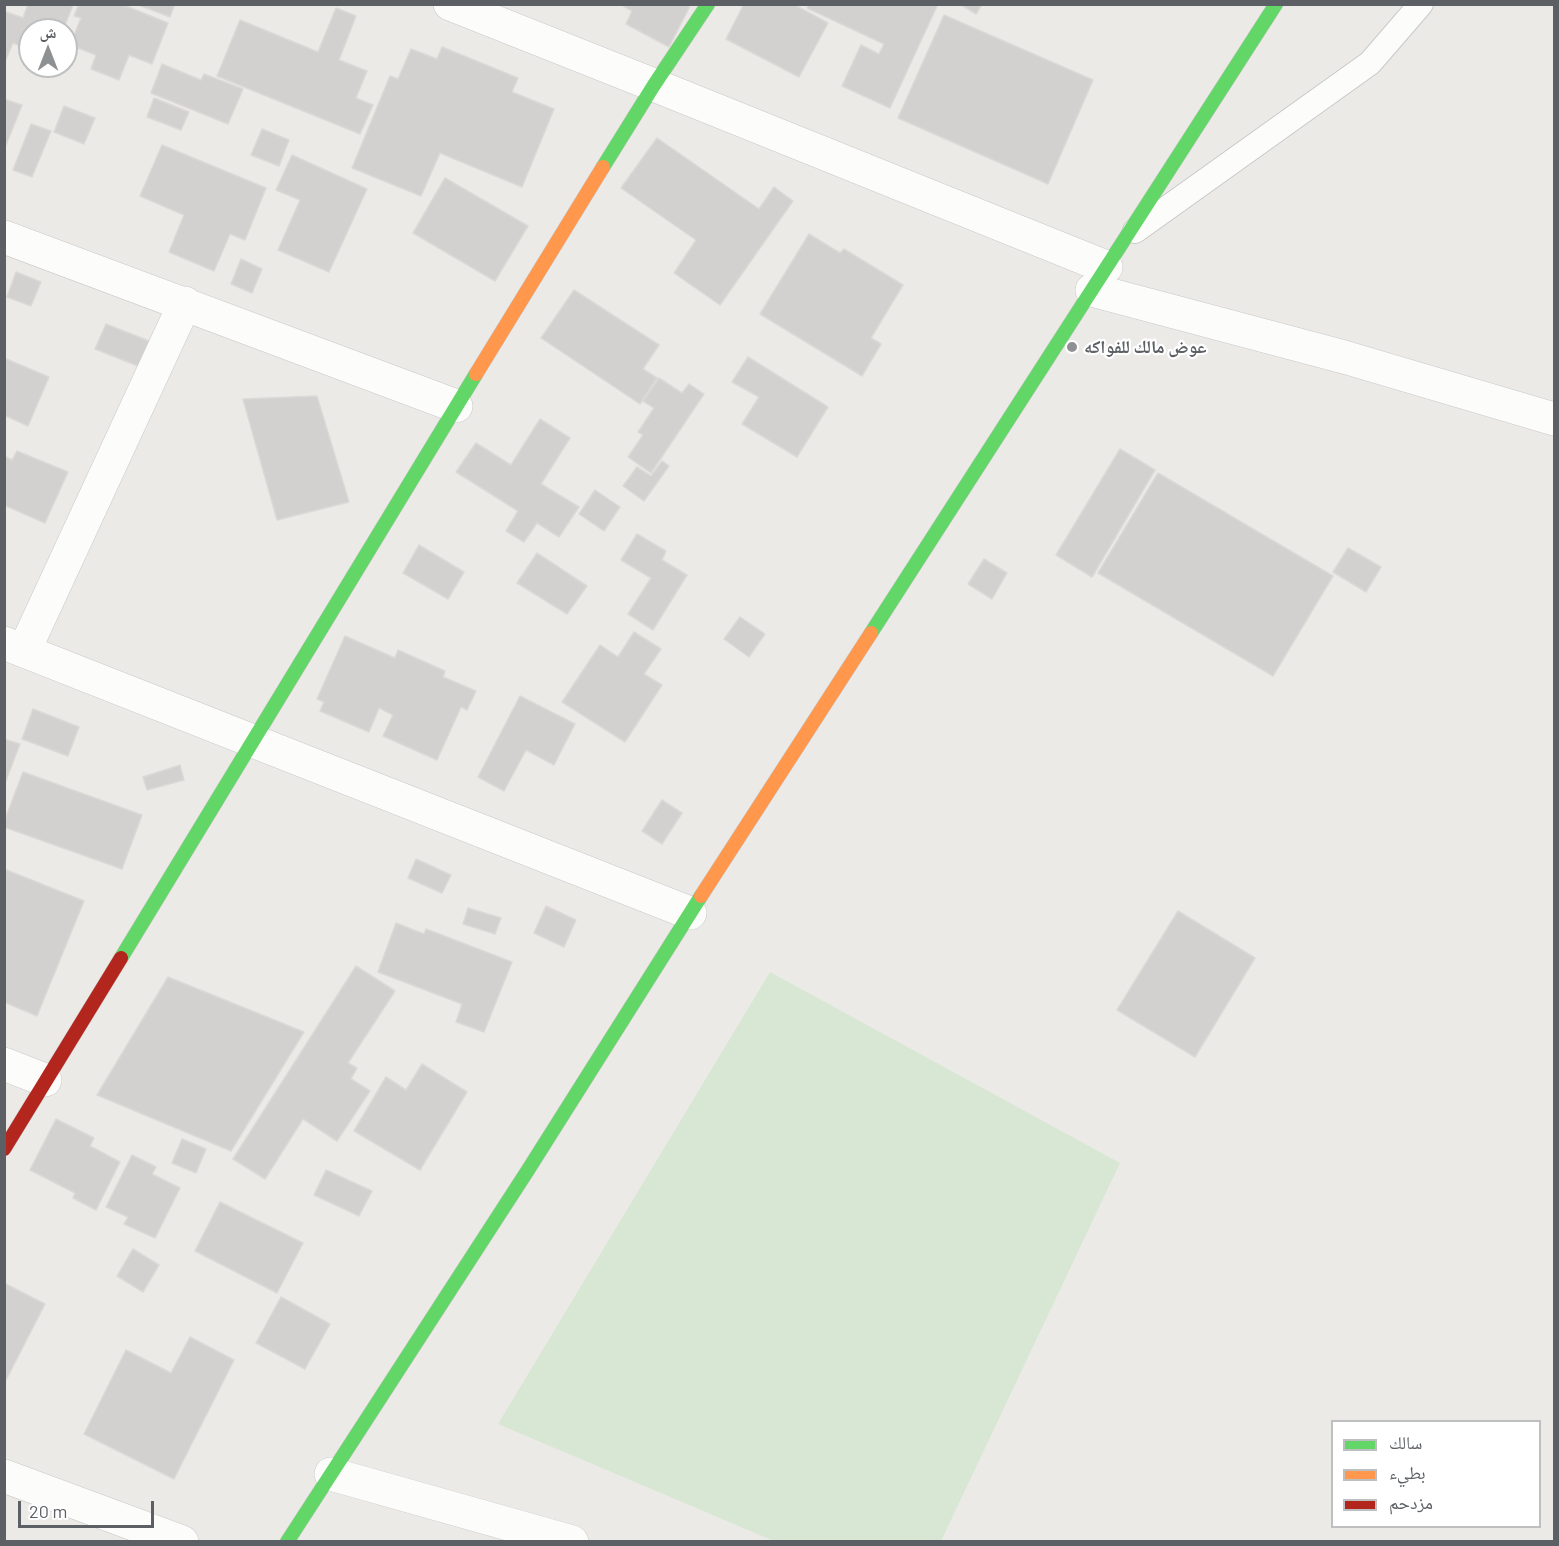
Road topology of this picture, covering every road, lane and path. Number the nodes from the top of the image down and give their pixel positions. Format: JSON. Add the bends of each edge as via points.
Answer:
{"nodes":[{"id":1,"x":450,"y":4,"type":"edge"},
{"id":2,"x":708,"y":4,"type":"edge"},
{"id":3,"x":1276,"y":4,"type":"edge"},
{"id":4,"x":1421,"y":4,"type":"edge"},
{"id":5,"x":654,"y":85,"type":"junction"},
{"id":6,"x":1128,"y":236,"type":"junction"},
{"id":7,"x":4,"y":237,"type":"edge"},
{"id":8,"x":1099,"y":278,"type":"junction"},
{"id":9,"x":185,"y":303,"type":"junction"},
{"id":10,"x":456,"y":406,"type":"junction"},
{"id":11,"x":1554,"y":419,"type":"edge"},
{"id":12,"x":14,"y":647,"type":"edge"},
{"id":13,"x":254,"y":741,"type":"junction"},
{"id":14,"x":690,"y":913,"type":"junction"},
{"id":15,"x":4,"y":1064,"type":"edge"},
{"id":16,"x":45,"y":1080,"type":"junction"},
{"id":17,"x":4,"y":1149,"type":"edge"},
{"id":18,"x":332,"y":1474,"type":"junction"},
{"id":19,"x":4,"y":1476,"type":"edge"},
{"id":20,"x":182,"y":1542,"type":"edge"},
{"id":21,"x":287,"y":1542,"type":"edge"},
{"id":22,"x":572,"y":1542,"type":"edge"}],
"edges":[{"from":1,"to":5,"type":"street"},
{"from":2,"to":5,"type":"street"},
{"from":3,"to":6,"type":"street"},
{"from":4,"to":6,"type":"lane","via":[[1370,63]]},
{"from":5,"to":8,"type":"street"},
{"from":5,"to":10,"type":"street"},
{"from":6,"to":8,"type":"street"},
{"from":7,"to":9,"type":"street"},
{"from":8,"to":11,"type":"street"},
{"from":8,"to":14,"type":"street"},
{"from":9,"to":10,"type":"street"},
{"from":9,"to":12,"type":"street"},
{"from":10,"to":13,"type":"street"},
{"from":12,"to":13,"type":"street"},
{"from":13,"to":14,"type":"street"},
{"from":13,"to":16,"type":"street"},
{"from":14,"to":18,"type":"street"},
{"from":15,"to":16,"type":"street"},
{"from":16,"to":17,"type":"street"},
{"from":18,"to":21,"type":"street"},
{"from":18,"to":22,"type":"street"},
{"from":19,"to":20,"type":"street"}]}
